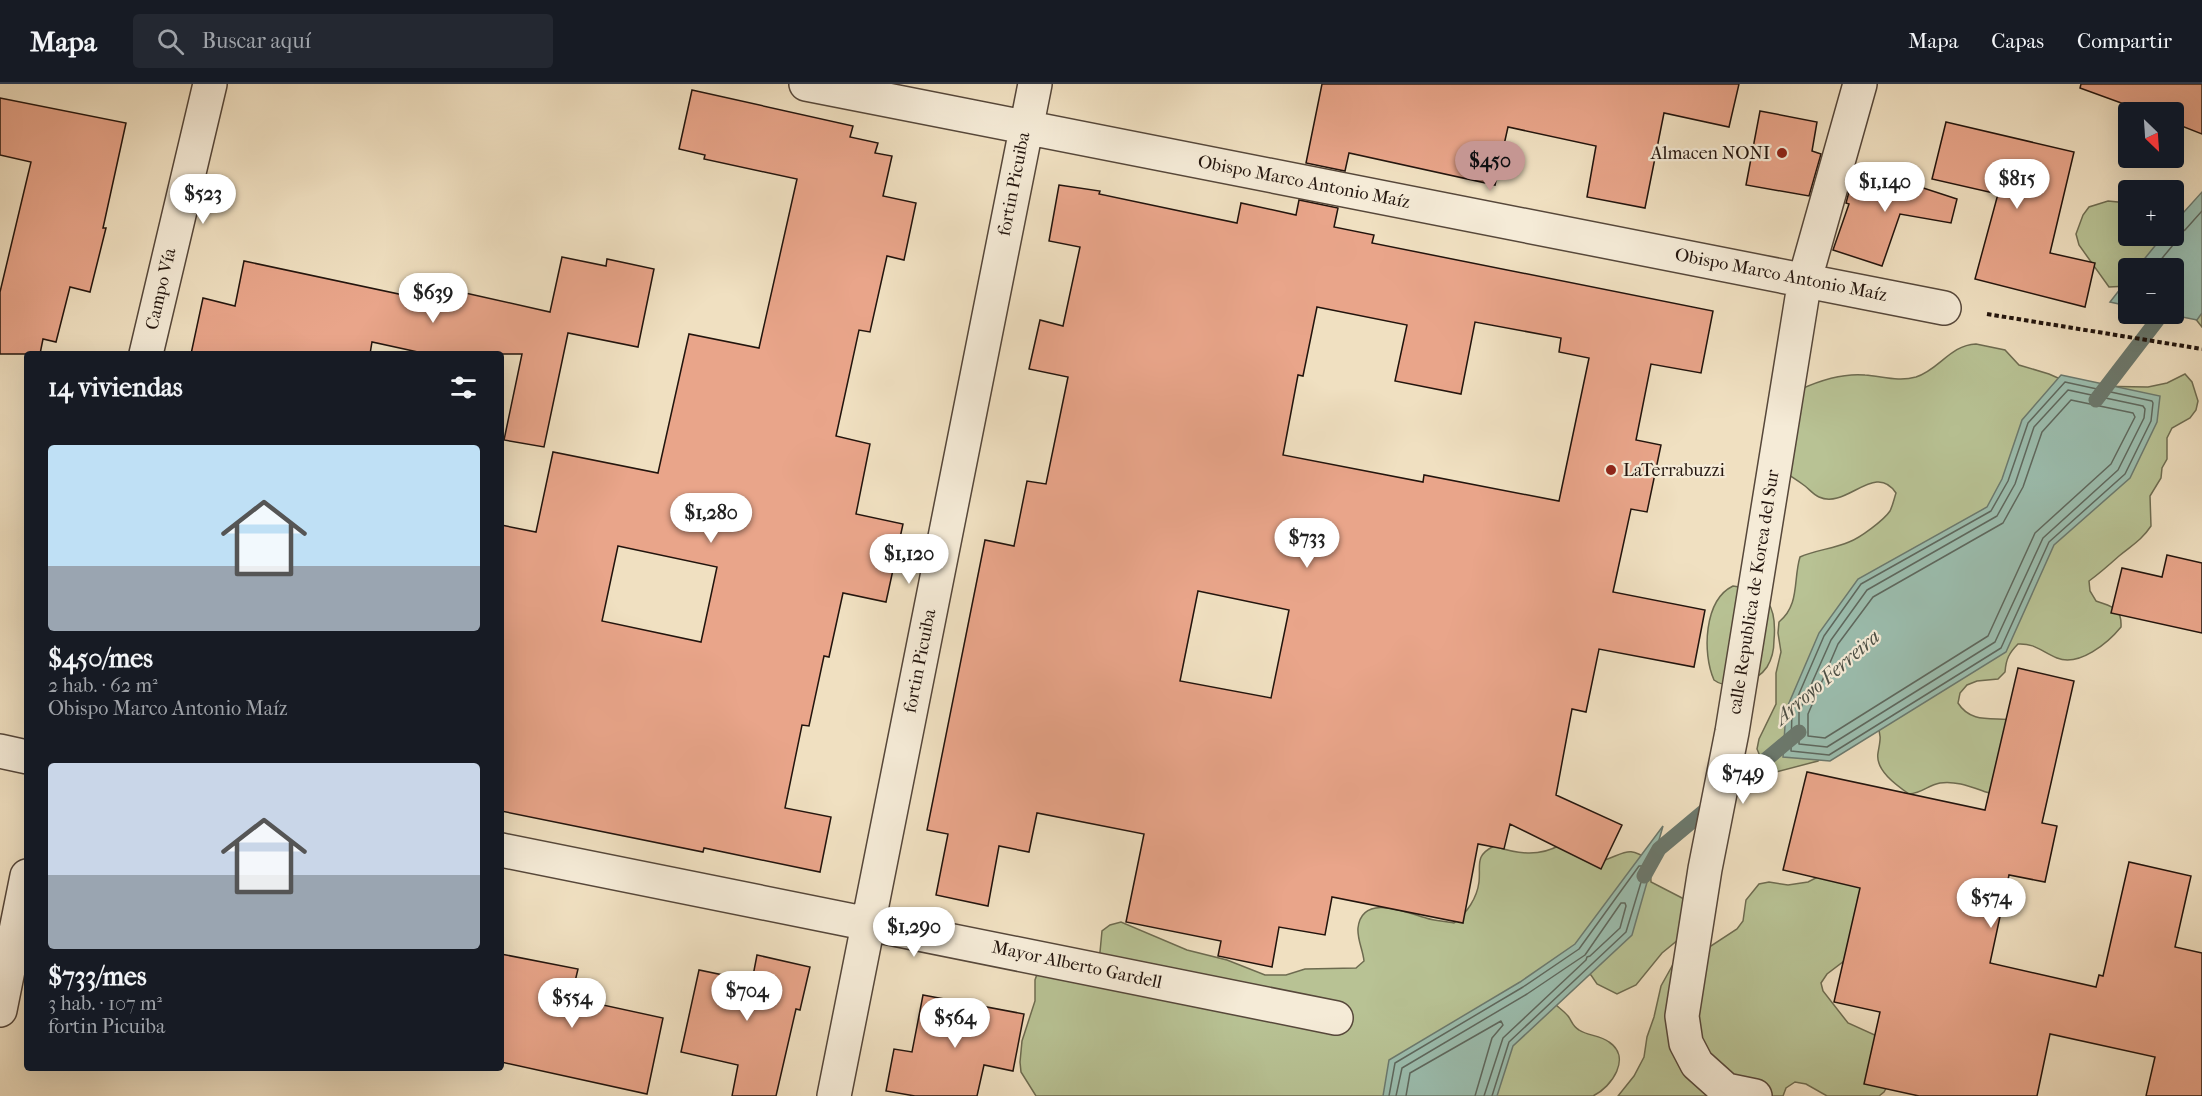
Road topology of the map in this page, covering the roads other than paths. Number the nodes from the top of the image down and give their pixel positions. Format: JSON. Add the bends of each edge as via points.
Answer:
{"nodes":[{"id":1,"x":210,"y":84,"type":"edge"},
{"id":2,"x":806,"y":84,"type":"edge"},
{"id":3,"x":1035,"y":84,"type":"edge"},
{"id":4,"x":1860,"y":84,"type":"edge"},
{"id":5,"x":1025,"y":128,"type":"junction"},
{"id":6,"x":1805,"y":279,"type":"junction"},
{"id":7,"x":1944,"y":308,"type":"dead end"},
{"id":8,"x":147,"y":351,"type":"edge"},
{"id":9,"x":0,"y":751,"type":"edge"},
{"id":10,"x":24,"y":755,"type":"edge"},
{"id":11,"x":504,"y":851,"type":"edge"},
{"id":12,"x":24,"y":891,"type":"edge"},
{"id":13,"x":868,"y":922,"type":"junction"},
{"id":14,"x":0,"y":1010,"type":"edge"},
{"id":15,"x":1336,"y":1018,"type":"dead end"},
{"id":16,"x":1741,"y":1093,"type":"edge"},
{"id":17,"x":834,"y":1096,"type":"edge"}],
"edges":[{"from":1,"to":8,"type":"street","name":"Campo Vía"},
{"from":2,"to":5,"type":"street","name":"Obispo Marco Antonio Maíz"},
{"from":3,"to":5,"type":"street","name":"fortin Picuiba"},
{"from":4,"to":6,"type":"street","name":"calle Republica de Korea del Sur"},
{"from":5,"to":6,"type":"street","name":"Obispo Marco Antonio Maíz"},
{"from":5,"to":13,"type":"street","name":"fortin Picuiba"},
{"from":6,"to":7,"type":"street","name":"Obispo Marco Antonio Maíz"},
{"from":6,"to":16,"type":"street","name":"calle Republica de Korea del Sur","via":[[1682,1016],[1686,1042],[1697,1064]]},
{"from":9,"to":10,"type":"street"},
{"from":11,"to":13,"type":"street","name":"Mayor Alberto Gardell"},
{"from":12,"to":14,"type":"street"},
{"from":13,"to":15,"type":"street","name":"Mayor Alberto Gardell"},
{"from":13,"to":17,"type":"street","name":"fortin Picuiba"}]}
